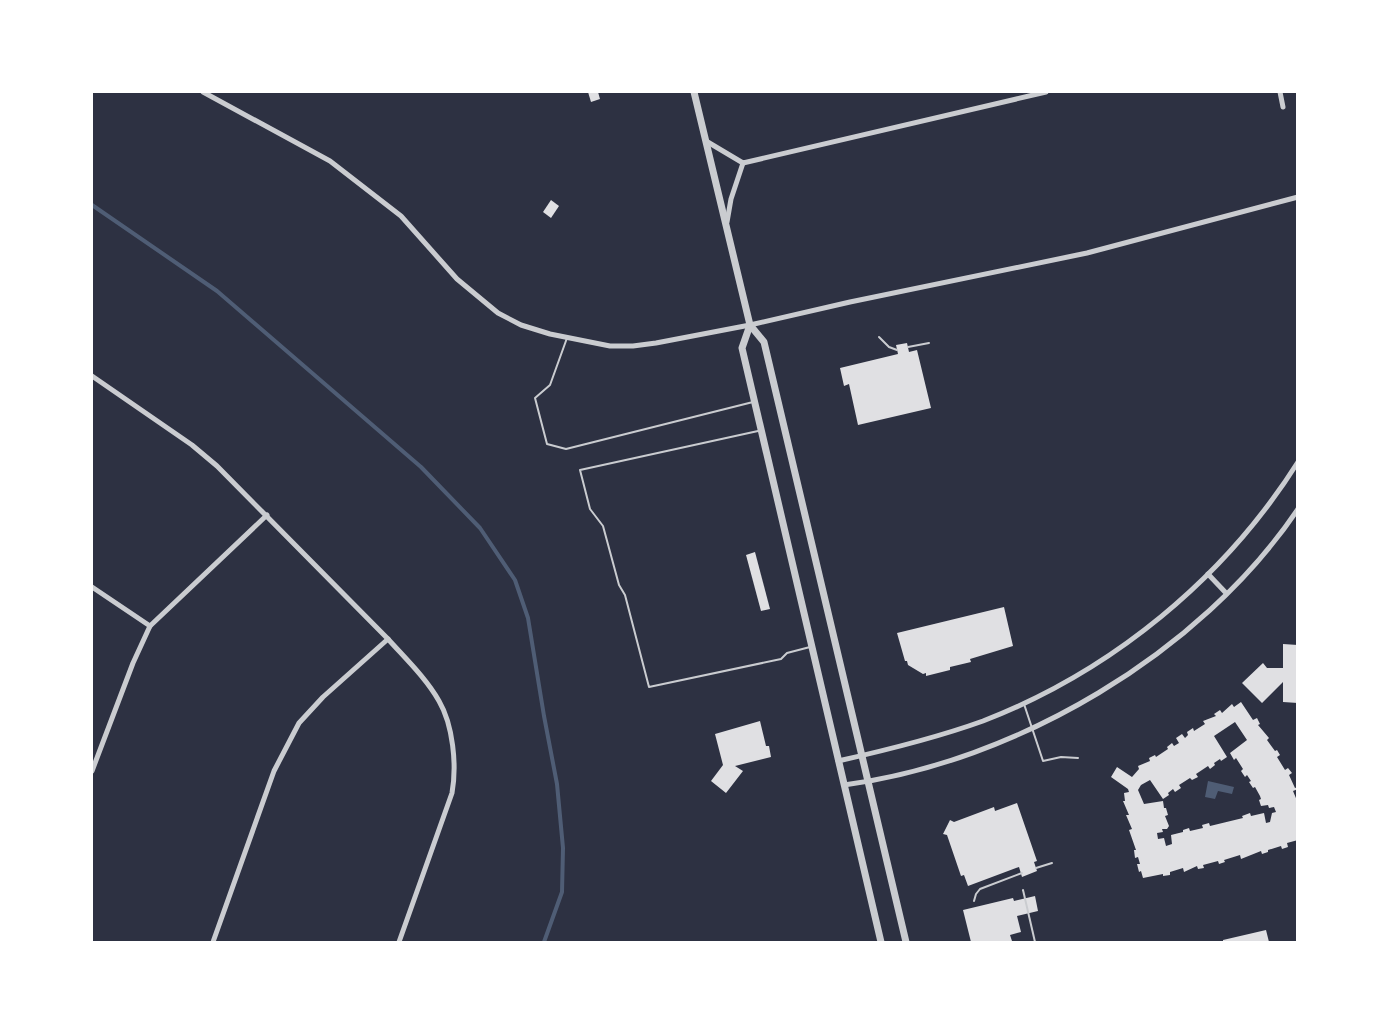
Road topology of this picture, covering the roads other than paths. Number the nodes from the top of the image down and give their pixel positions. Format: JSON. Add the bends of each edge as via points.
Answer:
{"nodes":[{"id":1,"x":203,"y":92,"type":"edge"},
{"id":2,"x":694,"y":92,"type":"edge"},
{"id":3,"x":1046,"y":92,"type":"edge"},
{"id":4,"x":1280,"y":92,"type":"edge"},
{"id":5,"x":1283,"y":107,"type":"dead end"},
{"id":6,"x":706,"y":141,"type":"junction"},
{"id":7,"x":744,"y":163,"type":"junction"},
{"id":8,"x":1298,"y":197,"type":"edge"},
{"id":9,"x":726,"y":225,"type":"junction"},
{"id":10,"x":750,"y":325,"type":"junction"},
{"id":11,"x":879,"y":337,"type":"dead end"},
{"id":12,"x":567,"y":338,"type":"junction"},
{"id":13,"x":929,"y":343,"type":"dead end"},
{"id":14,"x":908,"y":347,"type":"dead end"},
{"id":15,"x":897,"y":350,"type":"dead end"},
{"id":16,"x":92,"y":376,"type":"edge"},
{"id":17,"x":755,"y":402,"type":"junction"},
{"id":18,"x":762,"y":430,"type":"junction"},
{"id":19,"x":1298,"y":462,"type":"edge"},
{"id":20,"x":1298,"y":509,"type":"edge"},
{"id":21,"x":267,"y":515,"type":"junction"},
{"id":22,"x":1208,"y":574,"type":"junction"},
{"id":23,"x":92,"y":587,"type":"edge"},
{"id":24,"x":1226,"y":593,"type":"junction"},
{"id":25,"x":150,"y":626,"type":"junction"},
{"id":26,"x":388,"y":639,"type":"junction"},
{"id":27,"x":813,"y":647,"type":"junction"},
{"id":28,"x":1024,"y":704,"type":"junction"},
{"id":29,"x":1033,"y":729,"type":"junction"},
{"id":30,"x":862,"y":756,"type":"junction"},
{"id":31,"x":1078,"y":758,"type":"dead end"},
{"id":32,"x":838,"y":761,"type":"junction"},
{"id":33,"x":92,"y":771,"type":"edge"},
{"id":34,"x":869,"y":782,"type":"junction"},
{"id":35,"x":844,"y":785,"type":"junction"},
{"id":36,"x":1052,"y":863,"type":"dead end"},
{"id":37,"x":1036,"y":868,"type":"dead end"},
{"id":38,"x":1022,"y":873,"type":"dead end"},
{"id":39,"x":1023,"y":890,"type":"dead end"},
{"id":40,"x":974,"y":901,"type":"dead end"},
{"id":41,"x":213,"y":942,"type":"edge"},
{"id":42,"x":399,"y":942,"type":"edge"},
{"id":43,"x":881,"y":942,"type":"edge"},
{"id":44,"x":906,"y":942,"type":"edge"},
{"id":45,"x":1035,"y":942,"type":"edge"}],
"edges":[{"from":1,"to":12,"type":"street","via":[[330,160],[401,216],[457,279],[498,313],[521,325]]},
{"from":2,"to":6,"type":"street"},
{"from":3,"to":7,"type":"street"},
{"from":4,"to":5,"type":"street"},
{"from":6,"to":7,"type":"street"},
{"from":6,"to":9,"type":"street"},
{"from":7,"to":9,"type":"street"},
{"from":8,"to":10,"type":"street","via":[[1087,253]]},
{"from":9,"to":10,"type":"street"},
{"from":10,"to":12,"type":"street","via":[[633,346]]},
{"from":10,"to":17,"type":"street","via":[[742,348]]},
{"from":10,"to":30,"type":"street","via":[[764,342]]},
{"from":11,"to":15,"type":"lane"},
{"from":12,"to":17,"type":"lane","via":[[550,386],[535,398],[547,444],[566,449]]},
{"from":13,"to":14,"type":"lane"},
{"from":16,"to":21,"type":"street","via":[[192,445]]},
{"from":17,"to":18,"type":"street"},
{"from":18,"to":27,"type":"street"},
{"from":18,"to":27,"type":"lane","via":[[580,470],[590,509],[603,526],[625,595],[649,687],[781,659],[787,653]]},
{"from":19,"to":22,"type":"street","via":[[1252,526]]},
{"from":20,"to":24,"type":"street"},
{"from":21,"to":25,"type":"street"},
{"from":21,"to":26,"type":"street"},
{"from":22,"to":24,"type":"street"},
{"from":22,"to":28,"type":"street","via":[[1155,622],[1110,655]]},
{"from":23,"to":25,"type":"street"},
{"from":24,"to":29,"type":"street","via":[[1143,664]]},
{"from":25,"to":33,"type":"street"},
{"from":26,"to":41,"type":"street","via":[[299,723],[274,771]]},
{"from":26,"to":42,"type":"street","via":[[441,704],[450,732],[455,777]]},
{"from":27,"to":32,"type":"street"},
{"from":28,"to":29,"type":"lane"},
{"from":28,"to":30,"type":"street","via":[[960,729]]},
{"from":29,"to":31,"type":"lane","via":[[1043,761],[1061,756]]},
{"from":29,"to":34,"type":"street","via":[[944,762]]},
{"from":30,"to":32,"type":"street"},
{"from":30,"to":34,"type":"street"},
{"from":32,"to":35,"type":"street"},
{"from":34,"to":35,"type":"street"},
{"from":34,"to":44,"type":"street"},
{"from":35,"to":43,"type":"street"},
{"from":36,"to":37,"type":"lane"},
{"from":38,"to":40,"type":"lane","via":[[980,889]]},
{"from":39,"to":45,"type":"lane"}]}
